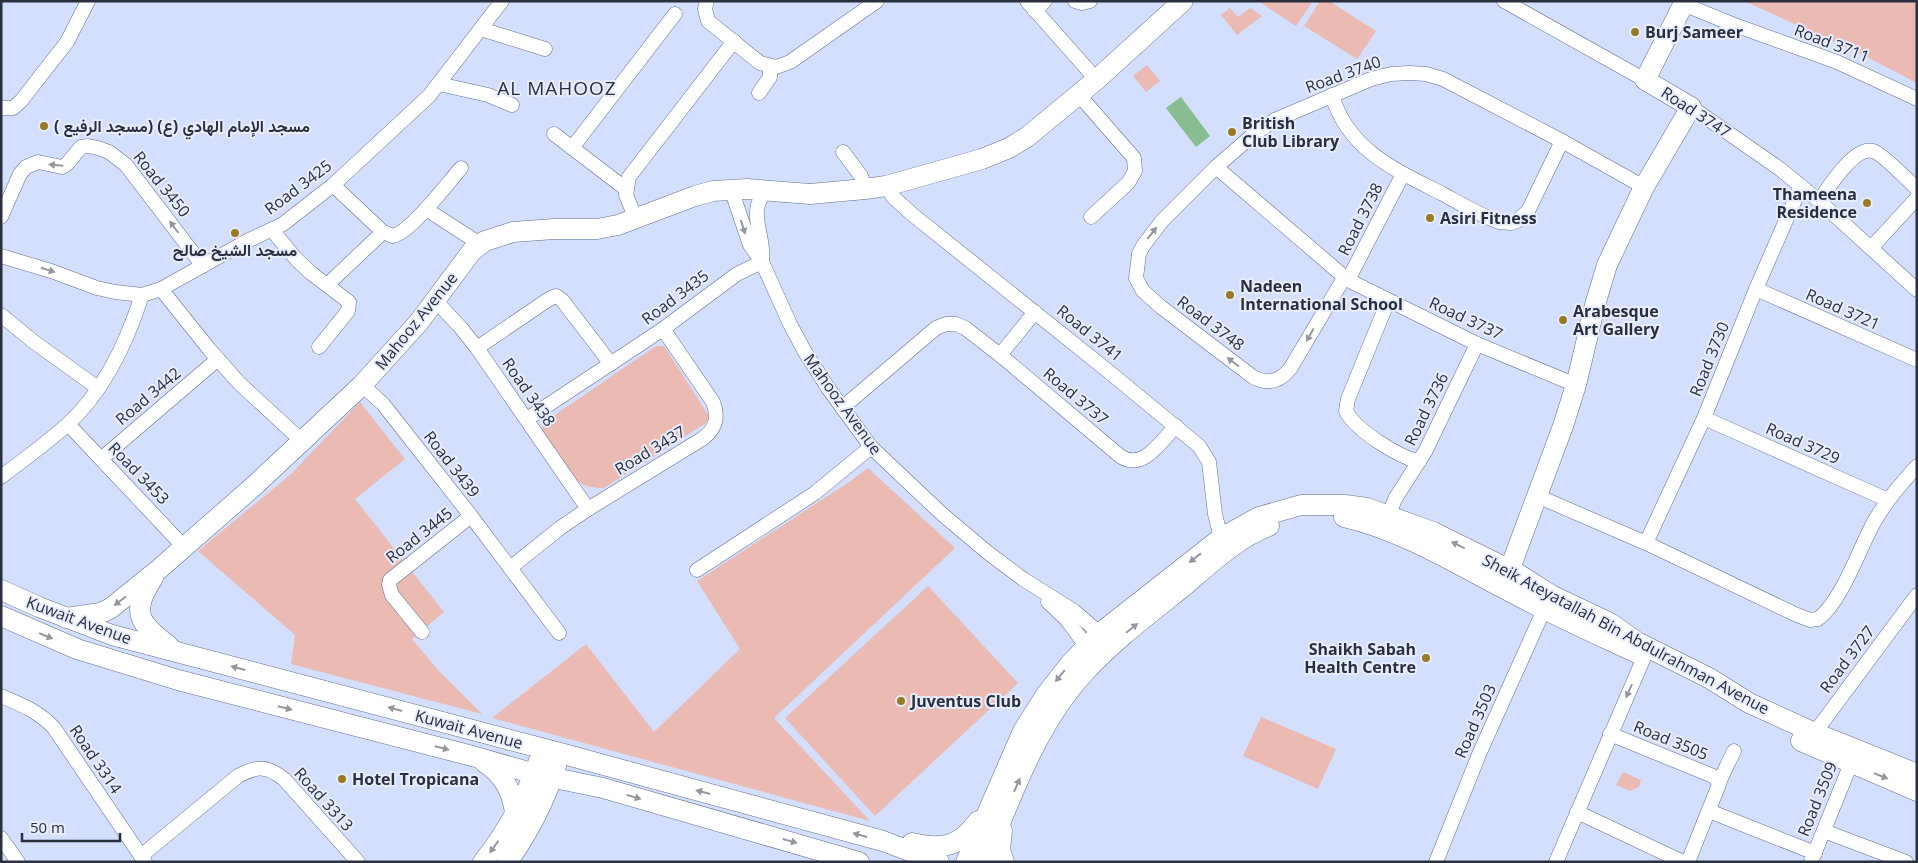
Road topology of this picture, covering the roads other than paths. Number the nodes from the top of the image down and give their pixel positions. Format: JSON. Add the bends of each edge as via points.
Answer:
{"nodes":[{"id":1,"x":88,"y":1,"type":"edge"},
{"id":2,"x":707,"y":1,"type":"edge"},
{"id":3,"x":877,"y":1,"type":"edge"},
{"id":4,"x":1076,"y":1,"type":"edge"},
{"id":5,"x":1090,"y":1,"type":"edge"},
{"id":6,"x":1183,"y":1,"type":"edge"},
{"id":7,"x":1504,"y":1,"type":"edge"},
{"id":8,"x":1705,"y":1,"type":"edge"},
{"id":9,"x":497,"y":2,"type":"edge"},
{"id":10,"x":1684,"y":3,"type":"edge"},
{"id":11,"x":1037,"y":4,"type":"edge"},
{"id":12,"x":675,"y":14,"type":"dead end"},
{"id":13,"x":1732,"y":24,"type":"junction"},
{"id":14,"x":481,"y":28,"type":"junction"},
{"id":15,"x":734,"y":41,"type":"junction"},
{"id":16,"x":545,"y":49,"type":"dead end"},
{"id":17,"x":770,"y":67,"type":"junction"},
{"id":18,"x":1099,"y":77,"type":"junction"},
{"id":19,"x":1645,"y":80,"type":"junction"},
{"id":20,"x":439,"y":84,"type":"junction"},
{"id":21,"x":759,"y":93,"type":"dead end"},
{"id":22,"x":1079,"y":95,"type":"junction"},
{"id":23,"x":1332,"y":95,"type":"junction"},
{"id":24,"x":1917,"y":99,"type":"edge"},
{"id":25,"x":512,"y":105,"type":"dead end"},
{"id":26,"x":1691,"y":107,"type":"junction"},
{"id":27,"x":1,"y":108,"type":"edge"},
{"id":28,"x":554,"y":134,"type":"dead end"},
{"id":29,"x":1562,"y":141,"type":"junction"},
{"id":30,"x":572,"y":148,"type":"junction"},
{"id":31,"x":843,"y":152,"type":"dead end"},
{"id":32,"x":1216,"y":167,"type":"junction"},
{"id":33,"x":460,"y":168,"type":"dead end"},
{"id":34,"x":1403,"y":174,"type":"junction"},
{"id":35,"x":333,"y":185,"type":"junction"},
{"id":36,"x":886,"y":186,"type":"junction"},
{"id":37,"x":1801,"y":186,"type":"junction"},
{"id":38,"x":1644,"y":187,"type":"junction"},
{"id":39,"x":626,"y":189,"type":"junction"},
{"id":40,"x":739,"y":189,"type":"junction"},
{"id":41,"x":865,"y":189,"type":"junction"},
{"id":42,"x":1917,"y":189,"type":"edge"},
{"id":43,"x":767,"y":190,"type":"junction"},
{"id":44,"x":1917,"y":198,"type":"edge"},
{"id":45,"x":1819,"y":201,"type":"junction"},
{"id":46,"x":426,"y":209,"type":"junction"},
{"id":47,"x":1,"y":217,"type":"edge"},
{"id":48,"x":1091,"y":217,"type":"dead end"},
{"id":49,"x":636,"y":219,"type":"junction"},
{"id":50,"x":272,"y":230,"type":"junction"},
{"id":51,"x":383,"y":232,"type":"junction"},
{"id":52,"x":480,"y":244,"type":"junction"},
{"id":53,"x":1871,"y":248,"type":"junction"},
{"id":54,"x":1,"y":256,"type":"edge"},
{"id":55,"x":762,"y":262,"type":"junction"},
{"id":56,"x":203,"y":266,"type":"junction"},
{"id":57,"x":1136,"y":278,"type":"joint"},
{"id":58,"x":1346,"y":279,"type":"junction"},
{"id":59,"x":327,"y":285,"type":"junction"},
{"id":60,"x":161,"y":289,"type":"junction"},
{"id":61,"x":1756,"y":290,"type":"junction"},
{"id":62,"x":1917,"y":290,"type":"edge"},
{"id":63,"x":142,"y":295,"type":"junction"},
{"id":64,"x":435,"y":300,"type":"junction"},
{"id":65,"x":1388,"y":300,"type":"junction"},
{"id":66,"x":1035,"y":312,"type":"junction"},
{"id":67,"x":1,"y":315,"type":"edge"},
{"id":68,"x":663,"y":329,"type":"junction"},
{"id":69,"x":1477,"y":344,"type":"junction"},
{"id":70,"x":319,"y":347,"type":"dead end"},
{"id":71,"x":477,"y":348,"type":"junction"},
{"id":72,"x":1000,"y":354,"type":"junction"},
{"id":73,"x":218,"y":359,"type":"junction"},
{"id":74,"x":1917,"y":360,"type":"edge"},
{"id":75,"x":611,"y":364,"type":"junction"},
{"id":76,"x":362,"y":385,"type":"junction"},
{"id":77,"x":1576,"y":386,"type":"junction"},
{"id":78,"x":98,"y":388,"type":"junction"},
{"id":79,"x":842,"y":408,"type":"junction"},
{"id":80,"x":1704,"y":418,"type":"junction"},
{"id":81,"x":528,"y":419,"type":"junction"},
{"id":82,"x":68,"y":424,"type":"junction"},
{"id":83,"x":1176,"y":426,"type":"junction"},
{"id":84,"x":303,"y":442,"type":"junction"},
{"id":85,"x":871,"y":447,"type":"junction"},
{"id":86,"x":101,"y":459,"type":"junction"},
{"id":87,"x":1419,"y":462,"type":"junction"},
{"id":88,"x":1917,"y":466,"type":"edge"},
{"id":89,"x":1,"y":477,"type":"edge"},
{"id":90,"x":1537,"y":496,"type":"junction"},
{"id":91,"x":1888,"y":500,"type":"junction"},
{"id":92,"x":588,"y":509,"type":"junction"},
{"id":93,"x":471,"y":516,"type":"junction"},
{"id":94,"x":1386,"y":522,"type":"junction"},
{"id":95,"x":1221,"y":538,"type":"junction"},
{"id":96,"x":1646,"y":543,"type":"junction"},
{"id":97,"x":184,"y":547,"type":"junction"},
{"id":98,"x":510,"y":568,"type":"junction"},
{"id":99,"x":158,"y":570,"type":"junction"},
{"id":100,"x":697,"y":570,"type":"dead end"},
{"id":101,"x":1023,"y":579,"type":"junction"},
{"id":102,"x":1506,"y":579,"type":"junction"},
{"id":103,"x":1,"y":590,"type":"edge"},
{"id":104,"x":1917,"y":594,"type":"edge"},
{"id":105,"x":1547,"y":602,"type":"junction"},
{"id":106,"x":1,"y":616,"type":"edge"},
{"id":107,"x":66,"y":618,"type":"junction"},
{"id":108,"x":422,"y":632,"type":"dead end"},
{"id":109,"x":559,"y":633,"type":"dead end"},
{"id":110,"x":1099,"y":646,"type":"junction"},
{"id":111,"x":177,"y":652,"type":"junction"},
{"id":112,"x":1646,"y":652,"type":"junction"},
{"id":113,"x":2,"y":698,"type":"edge"},
{"id":114,"x":1610,"y":734,"type":"junction"},
{"id":115,"x":1810,"y":738,"type":"junction"},
{"id":116,"x":552,"y":751,"type":"junction"},
{"id":117,"x":1734,"y":751,"type":"dead end"},
{"id":118,"x":476,"y":757,"type":"junction"},
{"id":119,"x":1854,"y":757,"type":"junction"},
{"id":120,"x":1917,"y":774,"type":"edge"},
{"id":121,"x":543,"y":776,"type":"junction"},
{"id":122,"x":1718,"y":781,"type":"junction"},
{"id":123,"x":603,"y":788,"type":"junction"},
{"id":124,"x":1917,"y":791,"type":"edge"},
{"id":125,"x":541,"y":804,"type":"junction"},
{"id":126,"x":999,"y":804,"type":"junction"},
{"id":127,"x":1709,"y":811,"type":"junction"},
{"id":128,"x":1577,"y":812,"type":"junction"},
{"id":129,"x":514,"y":814,"type":"junction"},
{"id":130,"x":1824,"y":831,"type":"junction"},
{"id":131,"x":1,"y":838,"type":"edge"},
{"id":132,"x":883,"y":841,"type":"junction"},
{"id":133,"x":1813,"y":857,"type":"edge"},
{"id":134,"x":143,"y":859,"type":"edge"},
{"id":135,"x":1903,"y":861,"type":"edge"},
{"id":136,"x":18,"y":862,"type":"edge"},
{"id":137,"x":358,"y":862,"type":"edge"},
{"id":138,"x":483,"y":862,"type":"edge"},
{"id":139,"x":507,"y":862,"type":"edge"},
{"id":140,"x":859,"y":862,"type":"edge"},
{"id":141,"x":939,"y":862,"type":"edge"},
{"id":142,"x":966,"y":862,"type":"edge"},
{"id":143,"x":984,"y":862,"type":"edge"},
{"id":144,"x":1004,"y":862,"type":"edge"},
{"id":145,"x":1436,"y":862,"type":"edge"},
{"id":146,"x":1556,"y":862,"type":"edge"},
{"id":147,"x":1683,"y":862,"type":"edge"},
{"id":148,"x":1688,"y":862,"type":"edge"}],
"edges":[{"from":1,"to":27,"type":"street","via":[[66,42],[21,101],[13,108]]},
{"from":2,"to":15,"type":"street","via":[[708,21]]},
{"from":3,"to":17,"type":"street","via":[[790,62]]},
{"from":4,"to":5,"type":"street"},
{"from":6,"to":18,"type":"street"},
{"from":7,"to":19,"type":"street","name":"Road 3747"},
{"from":8,"to":13,"type":"street","name":"Road 3711"},
{"from":9,"to":14,"type":"street","name":"Road 3425"},
{"from":10,"to":13,"type":"street","name":"Road 3711"},
{"from":10,"to":19,"type":"street"},
{"from":11,"to":18,"type":"street","via":[[1088,70]]},
{"from":12,"to":30,"type":"street"},
{"from":13,"to":24,"type":"street","name":"Road 3711","via":[[1837,62]]},
{"from":14,"to":16,"type":"street"},
{"from":14,"to":20,"type":"street","name":"Road 3425"},
{"from":15,"to":17,"type":"street","via":[[760,63]]},
{"from":15,"to":39,"type":"street","via":[[629,177]]},
{"from":17,"to":21,"type":"street","via":[[770,77]]},
{"from":18,"to":22,"type":"street"},
{"from":19,"to":26,"type":"street","name":"Road 3747"},
{"from":20,"to":25,"type":"street"},
{"from":20,"to":35,"type":"street","name":"Road 3425"},
{"from":22,"to":36,"type":"street","via":[[1009,148],[982,159]]},
{"from":22,"to":48,"type":"street","via":[[1130,151],[1135,164],[1133,177]]},
{"from":23,"to":29,"type":"street","name":"Road 3740","via":[[1391,74],[1426,74],[1443,79]]},
{"from":23,"to":32,"type":"street","name":"Road 3740","via":[[1265,126]]},
{"from":23,"to":34,"type":"street","name":"Road 3738","via":[[1347,128],[1371,154]]},
{"from":26,"to":37,"type":"street","name":"Road 3747"},
{"from":26,"to":38,"type":"street"},
{"from":28,"to":30,"type":"street"},
{"from":29,"to":34,"type":"street","name":"Road 3738","via":[[1528,211],[1523,217],[1510,222],[1492,219]]},
{"from":29,"to":38,"type":"street","name":"Road 3740"},
{"from":30,"to":39,"type":"street"},
{"from":31,"to":41,"type":"street","via":[[861,176]]},
{"from":57,"to":32,"type":"street","name":"Road 3740","one_way":true,"via":[[1139,254],[1148,238]]},
{"from":32,"to":58,"type":"street","name":"Road 3737"},
{"from":33,"to":46,"type":"street"},
{"from":34,"to":58,"type":"street","name":"Road 3738"},
{"from":35,"to":50,"type":"street","name":"Road 3425","via":[[296,216]]},
{"from":35,"to":51,"type":"street"},
{"from":36,"to":41,"type":"street"},
{"from":36,"to":66,"type":"street","name":"Road 3741","via":[[913,215]]},
{"from":37,"to":45,"type":"street","name":"Road 3747"},
{"from":37,"to":61,"type":"street","name":"Road 3730"},
{"from":38,"to":77,"type":"street","via":[[1607,265]]},
{"from":39,"to":49,"type":"street"},
{"from":40,"to":43,"type":"street"},
{"from":40,"to":49,"type":"street","name":"Mahooz Avenue","via":[[694,196]]},
{"from":40,"to":55,"type":"street","name":"Mahooz Avenue","one_way":true,"via":[[747,240]]},
{"from":41,"to":43,"type":"street","via":[[810,194]]},
{"from":42,"to":45,"type":"street","via":[[1874,151],[1864,150],[1853,156]]},
{"from":43,"to":55,"type":"street","name":"Mahooz Avenue","via":[[760,199],[756,216],[763,248]]},
{"from":44,"to":53,"type":"street"},
{"from":45,"to":53,"type":"street","name":"Road 3747"},
{"from":46,"to":51,"type":"street","via":[[399,235]]},
{"from":46,"to":52,"type":"street"},
{"from":56,"to":47,"type":"street","name":"Road 3450","one_way":true,"via":[[126,165],[98,148],[81,147],[62,166],[38,162],[29,164],[20,174]]},
{"from":49,"to":52,"type":"street","name":"Mahooz Avenue","via":[[596,229],[513,232]]},
{"from":50,"to":56,"type":"street","name":"Road 3425"},
{"from":50,"to":59,"type":"street","via":[[297,260]]},
{"from":51,"to":59,"type":"street"},
{"from":52,"to":64,"type":"street","name":"Mahooz Avenue"},
{"from":53,"to":62,"type":"street","name":"Road 3747"},
{"from":54,"to":63,"type":"street","name":"Road 3425","one_way":true,"via":[[103,290]]},
{"from":55,"to":68,"type":"street","name":"Road 3435","via":[[729,279]]},
{"from":55,"to":79,"type":"street","name":"Mahooz Avenue","via":[[805,352]]},
{"from":56,"to":60,"type":"street","name":"Road 3425"},
{"from":58,"to":57,"type":"street","name":"Road 3748","one_way":true,"via":[[1332,296],[1296,361],[1282,378],[1262,381],[1150,298],[1142,291]]},
{"from":58,"to":65,"type":"street","name":"Road 3737"},
{"from":59,"to":70,"type":"street","via":[[347,300],[350,308]]},
{"from":60,"to":63,"type":"street","name":"Road 3425"},
{"from":60,"to":73,"type":"street"},
{"from":61,"to":74,"type":"street","name":"Road 3721"},
{"from":61,"to":80,"type":"street","name":"Road 3730"},
{"from":63,"to":78,"type":"street","via":[[125,340]]},
{"from":64,"to":71,"type":"street","name":"Road 3438"},
{"from":64,"to":76,"type":"street","name":"Mahooz Avenue","via":[[405,339]]},
{"from":65,"to":69,"type":"street","name":"Road 3737"},
{"from":65,"to":87,"type":"street","name":"Road 3736","via":[[1346,411],[1382,445]]},
{"from":66,"to":72,"type":"street"},
{"from":66,"to":83,"type":"street","name":"Road 3741"},
{"from":67,"to":78,"type":"street"},
{"from":68,"to":75,"type":"street","name":"Road 3435"},
{"from":68,"to":92,"type":"street","name":"Road 3437","via":[[713,402],[717,419],[714,427],[702,439]]},
{"from":69,"to":77,"type":"street","name":"Road 3737"},
{"from":69,"to":87,"type":"street","name":"Road 3736"},
{"from":71,"to":75,"type":"street","via":[[556,296]]},
{"from":71,"to":81,"type":"street","name":"Road 3438"},
{"from":72,"to":79,"type":"street","name":"Road 3737","via":[[965,328],[946,324],[936,328]]},
{"from":72,"to":83,"type":"street","name":"Road 3737","via":[[1129,462],[1141,461],[1148,456]]},
{"from":73,"to":84,"type":"street"},
{"from":73,"to":86,"type":"street","name":"Road 3442"},
{"from":75,"to":81,"type":"street","name":"Road 3435"},
{"from":76,"to":84,"type":"street","name":"Mahooz Avenue"},
{"from":76,"to":93,"type":"street","name":"Road 3439","via":[[383,404]]},
{"from":77,"to":90,"type":"street"},
{"from":78,"to":82,"type":"street"},
{"from":79,"to":85,"type":"street","name":"Mahooz Avenue"},
{"from":80,"to":91,"type":"street","name":"Road 3729"},
{"from":80,"to":96,"type":"street","name":"Road 3730"},
{"from":81,"to":92,"type":"street","name":"Road 3438"},
{"from":82,"to":86,"type":"street","name":"Road 3453"},
{"from":82,"to":89,"type":"street"},
{"from":83,"to":95,"type":"street","name":"Road 3741","via":[[1206,456]]},
{"from":84,"to":97,"type":"street","name":"Mahooz Avenue"},
{"from":85,"to":100,"type":"street","via":[[815,493]]},
{"from":85,"to":101,"type":"street","name":"Mahooz Avenue","via":[[942,514]]},
{"from":86,"to":97,"type":"street","name":"Road 3453"},
{"from":87,"to":94,"type":"street","via":[[1403,484]]},
{"from":88,"to":91,"type":"street"},
{"from":90,"to":96,"type":"street"},
{"from":90,"to":102,"type":"street"},
{"from":91,"to":96,"type":"street","via":[[1873,523],[1832,606],[1818,619],[1797,615]]},
{"from":92,"to":98,"type":"street","name":"Road 3437"},
{"from":93,"to":98,"type":"street","name":"Road 3439"},
{"from":93,"to":108,"type":"street","name":"Road 3445","via":[[390,580],[389,590]]},
{"from":94,"to":95,"type":"street","name":"Sheik Ateyatallah Bin Abdulrahman Avenue","via":[[1345,505],[1302,506],[1259,517]]},
{"from":94,"to":102,"type":"street","name":"Sheik Ateyatallah Bin Abdulrahman Avenue","via":[[1432,532]]},
{"from":110,"to":94,"type":"street","name":"Sheik Ateyatallah Bin Abdulrahman Avenue","one_way":true,"via":[[1263,528],[1303,516],[1324,515]]},
{"from":95,"to":110,"type":"street","name":"Sheik Ateyatallah Bin Abdulrahman Avenue","one_way":true},
{"from":97,"to":99,"type":"street","name":"Mahooz Avenue"},
{"from":98,"to":109,"type":"street","name":"Road 3439"},
{"from":99,"to":107,"type":"street","name":"Mahooz Avenue","one_way":true,"via":[[101,613]]},
{"from":99,"to":111,"type":"street","name":"Mahooz Avenue","via":[[142,594],[140,612],[149,632]]},
{"from":101,"to":110,"type":"street","name":"Mahooz Avenue"},
{"from":101,"to":110,"type":"street","name":"Mahooz Avenue","via":[[1074,611]]},
{"from":102,"to":105,"type":"street","name":"Sheik Ateyatallah Bin Abdulrahman Avenue"},
{"from":103,"to":107,"type":"street","name":"Kuwait Avenue"},
{"from":104,"to":115,"type":"street","name":"Road 3727"},
{"from":105,"to":112,"type":"street","name":"Sheik Ateyatallah Bin Abdulrahman Avenue","via":[[1610,623]]},
{"from":105,"to":145,"type":"street","name":"Road 3503","via":[[1480,752]]},
{"from":106,"to":118,"type":"street","name":"Kuwait Avenue","one_way":true,"via":[[77,649],[140,669]]},
{"from":107,"to":111,"type":"street","name":"Kuwait Avenue","via":[[112,635]]},
{"from":110,"to":126,"type":"street","name":"Sheik Ateyatallah Bin Abdulrahman Avenue","via":[[1057,680],[1033,714],[1013,750]]},
{"from":116,"to":111,"type":"street","name":"Kuwait Avenue","one_way":true},
{"from":112,"to":114,"type":"street","name":"Road 3505","one_way":true},
{"from":112,"to":115,"type":"street","name":"Sheik Ateyatallah Bin Abdulrahman Avenue","via":[[1709,678]]},
{"from":113,"to":134,"type":"street","name":"Road 3314","via":[[48,721]]},
{"from":114,"to":122,"type":"street","name":"Road 3505","via":[[1713,776]]},
{"from":114,"to":128,"type":"street","name":"Road 3505"},
{"from":115,"to":119,"type":"street","name":"Sheik Ateyatallah Bin Abdulrahman Avenue"},
{"from":116,"to":121,"type":"street"},
{"from":132,"to":116,"type":"street","name":"Kuwait Avenue","one_way":true},
{"from":117,"to":122,"type":"street"},
{"from":118,"to":121,"type":"street","name":"Kuwait Avenue"},
{"from":118,"to":129,"type":"street","via":[[491,766],[504,780],[514,801]]},
{"from":119,"to":120,"type":"street","name":"Sheik Ateyatallah Bin Abdulrahman Avenue"},
{"from":119,"to":124,"type":"street","name":"Sheik Ateyatallah Bin Abdulrahman Avenue","one_way":true},
{"from":119,"to":130,"type":"street","name":"Road 3509"},
{"from":121,"to":123,"type":"street","name":"Kuwait Avenue"},
{"from":121,"to":125,"type":"street"},
{"from":121,"to":129,"type":"street"},
{"from":122,"to":127,"type":"street"},
{"from":123,"to":125,"type":"street","via":[[562,792]]},
{"from":123,"to":140,"type":"street","name":"Kuwait Avenue","one_way":true},
{"from":125,"to":139,"type":"street"},
{"from":126,"to":132,"type":"street","via":[[963,838],[952,844],[929,847],[906,841]]},
{"from":126,"to":142,"type":"street","name":"Sheik Ateyatallah Bin Abdulrahman Avenue"},
{"from":126,"to":143,"type":"street","name":"Sheik Ateyatallah Bin Abdulrahman Avenue"},
{"from":126,"to":144,"type":"street","via":[[1000,850]]},
{"from":127,"to":133,"type":"street"},
{"from":127,"to":148,"type":"street"},
{"from":128,"to":146,"type":"street","name":"Road 3505"},
{"from":128,"to":147,"type":"street"},
{"from":129,"to":138,"type":"street","one_way":true},
{"from":130,"to":133,"type":"street","name":"Road 3509"},
{"from":130,"to":135,"type":"street"},
{"from":131,"to":136,"type":"street"},
{"from":132,"to":141,"type":"street","name":"Kuwait Avenue"},
{"from":134,"to":137,"type":"street","name":"Road 3313","via":[[238,776],[256,768],[265,768],[284,779]]}]}
